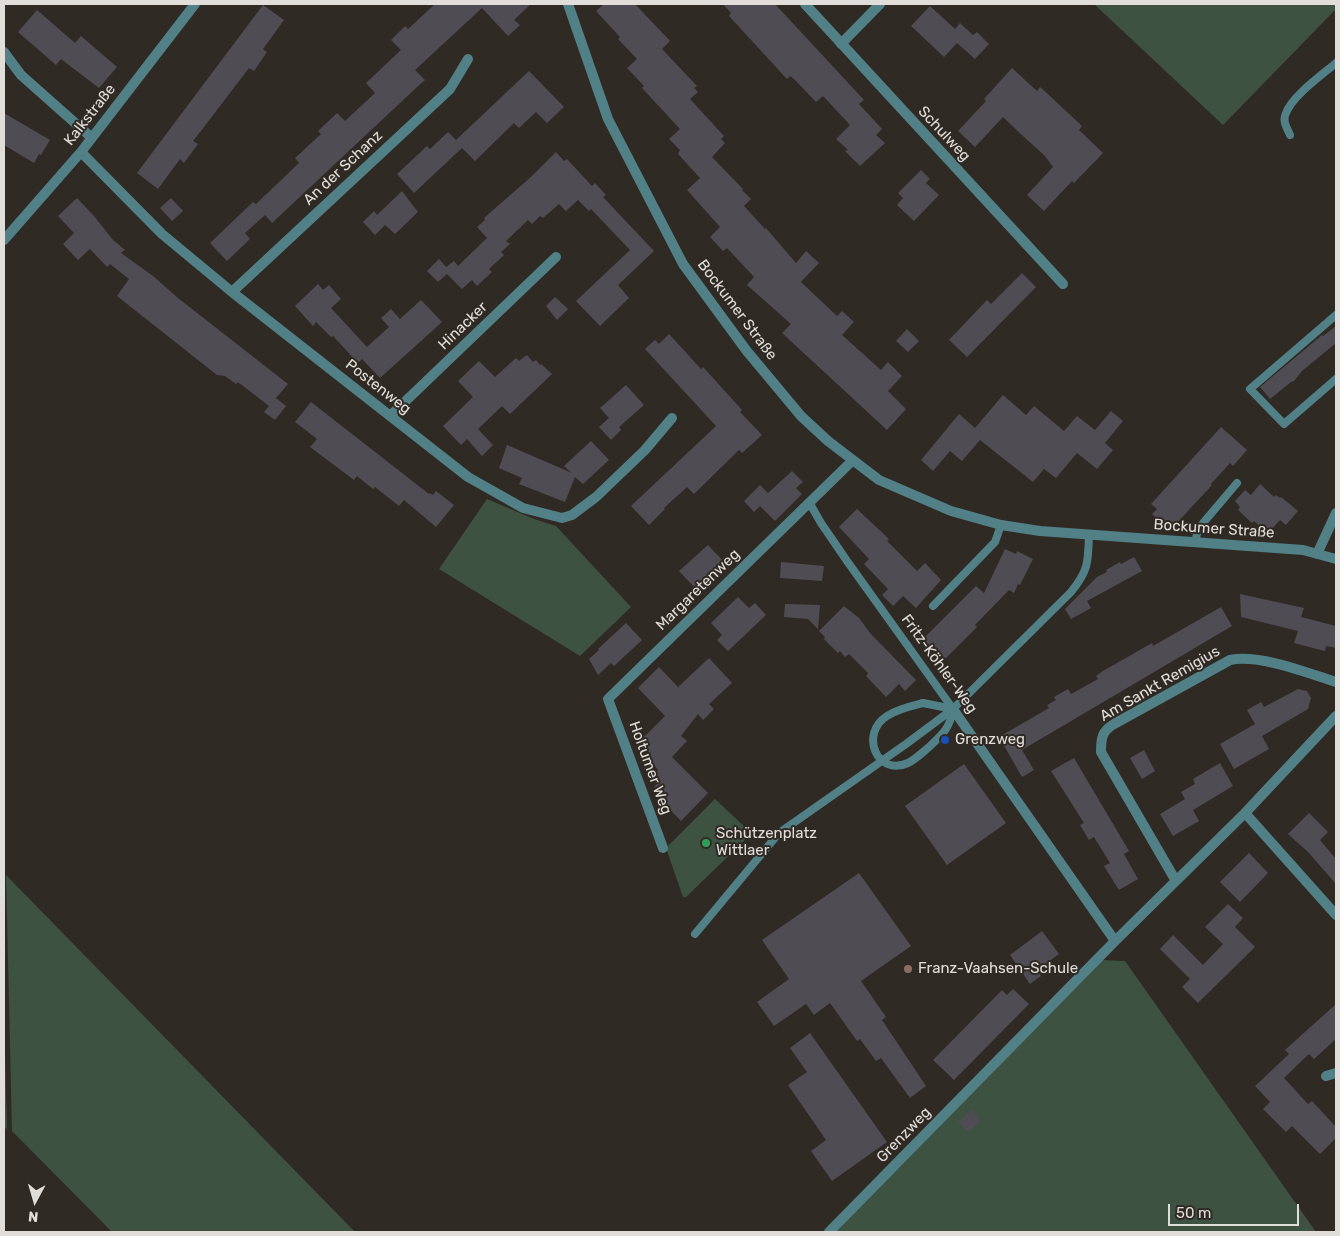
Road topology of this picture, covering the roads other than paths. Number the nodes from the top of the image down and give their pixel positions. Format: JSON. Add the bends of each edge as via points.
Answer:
{"nodes":[{"id":1,"x":195,"y":4,"type":"edge"},
{"id":2,"x":568,"y":4,"type":"edge"},
{"id":3,"x":805,"y":4,"type":"edge"},
{"id":4,"x":880,"y":4,"type":"edge"},
{"id":5,"x":841,"y":44,"type":"junction"},
{"id":6,"x":4,"y":52,"type":"edge"},
{"id":7,"x":468,"y":59,"type":"dead end"},
{"id":8,"x":1336,"y":63,"type":"edge"},
{"id":9,"x":1290,"y":135,"type":"dead end"},
{"id":10,"x":92,"y":138,"type":"junction"},
{"id":11,"x":81,"y":152,"type":"junction"},
{"id":12,"x":4,"y":240,"type":"edge"},
{"id":13,"x":556,"y":257,"type":"dead end"},
{"id":14,"x":1063,"y":284,"type":"dead end"},
{"id":15,"x":232,"y":292,"type":"junction"},
{"id":16,"x":1336,"y":315,"type":"edge"},
{"id":17,"x":1336,"y":379,"type":"edge"},
{"id":18,"x":390,"y":416,"type":"junction"},
{"id":19,"x":672,"y":418,"type":"dead end"},
{"id":20,"x":852,"y":461,"type":"junction"},
{"id":21,"x":1237,"y":483,"type":"dead end"},
{"id":22,"x":809,"y":502,"type":"junction"},
{"id":23,"x":1336,"y":514,"type":"edge"},
{"id":24,"x":1000,"y":526,"type":"junction"},
{"id":25,"x":1089,"y":534,"type":"junction"},
{"id":26,"x":1195,"y":543,"type":"junction"},
{"id":27,"x":1317,"y":554,"type":"junction"},
{"id":28,"x":1336,"y":559,"type":"edge"},
{"id":29,"x":932,"y":606,"type":"dead end"},
{"id":30,"x":1336,"y":682,"type":"edge"},
{"id":31,"x":608,"y":699,"type":"joint"},
{"id":32,"x":949,"y":704,"type":"junction"},
{"id":33,"x":1336,"y":716,"type":"edge"},
{"id":34,"x":882,"y":761,"type":"junction"},
{"id":35,"x":1245,"y":813,"type":"junction"},
{"id":36,"x":663,"y":848,"type":"dead end"},
{"id":37,"x":1176,"y":881,"type":"junction"},
{"id":38,"x":1336,"y":915,"type":"edge"},
{"id":39,"x":695,"y":934,"type":"dead end"},
{"id":40,"x":1115,"y":941,"type":"junction"},
{"id":41,"x":829,"y":1232,"type":"edge"}],
"edges":[{"from":1,"to":10,"type":"street","name":"Kalkstraße"},
{"from":2,"to":20,"type":"street","name":"Bockumer Straße","via":[[608,119],[683,264],[746,350],[801,416]]},
{"from":3,"to":5,"type":"street","name":"Schulweg"},
{"from":4,"to":5,"type":"street"},
{"from":5,"to":14,"type":"street","name":"Schulweg"},
{"from":6,"to":10,"type":"street","via":[[21,75]]},
{"from":7,"to":15,"type":"street","name":"An der Schanz","via":[[450,89]]},
{"from":8,"to":9,"type":"lane","via":[[1300,93],[1286,112],[1284,122]]},
{"from":10,"to":11,"type":"street","name":"Kalkstraße"},
{"from":11,"to":12,"type":"street","name":"Kalkstraße"},
{"from":11,"to":15,"type":"street","name":"Postenweg","via":[[162,234]]},
{"from":13,"to":18,"type":"street","name":"Hinacker"},
{"from":15,"to":18,"type":"street","name":"Postenweg"},
{"from":16,"to":17,"type":"lane","via":[[1250,389],[1284,424]]},
{"from":18,"to":19,"type":"street","name":"Postenweg","via":[[468,477],[523,508],[562,518],[572,515],[596,497],[645,450]]},
{"from":20,"to":22,"type":"street"},
{"from":20,"to":24,"type":"street","name":"Bockumer Straße","via":[[879,480],[951,511]]},
{"from":21,"to":26,"type":"lane","via":[[1198,529]]},
{"from":22,"to":31,"type":"street","name":"Margaretenweg"},
{"from":22,"to":32,"type":"lane","name":"Fritz-Köhler-Weg","via":[[820,523]]},
{"from":23,"to":27,"type":"street"},
{"from":24,"to":25,"type":"street","name":"Bockumer Straße"},
{"from":24,"to":29,"type":"lane","via":[[995,542]]},
{"from":25,"to":26,"type":"street","name":"Bockumer Straße"},
{"from":25,"to":32,"type":"lane","via":[[1084,575],[1071,592]]},
{"from":26,"to":27,"type":"street","name":"Bockumer Straße","via":[[1303,550]]},
{"from":27,"to":28,"type":"street","name":"Bockumer Straße"},
{"from":30,"to":37,"type":"street","name":"Am Sankt Remigius","via":[[1250,658],[1230,660],[1107,728],[1102,734],[1101,752]]},
{"from":31,"to":36,"type":"street","name":"Holtumer Weg"},
{"from":32,"to":34,"type":"lane"},
{"from":32,"to":34,"type":"lane","via":[[950,723],[918,757],[907,764],[895,766]]},
{"from":32,"to":34,"type":"lane","via":[[923,703],[886,716],[874,729],[872,743]]},
{"from":32,"to":40,"type":"street","name":"Fritz-Köhler-Weg"},
{"from":33,"to":35,"type":"street","name":"Grenzweg"},
{"from":34,"to":39,"type":"lane","via":[[779,833]]},
{"from":35,"to":37,"type":"street","name":"Grenzweg"},
{"from":35,"to":38,"type":"street"},
{"from":37,"to":40,"type":"street","name":"Grenzweg"},
{"from":40,"to":41,"type":"street","name":"Grenzweg"}]}
